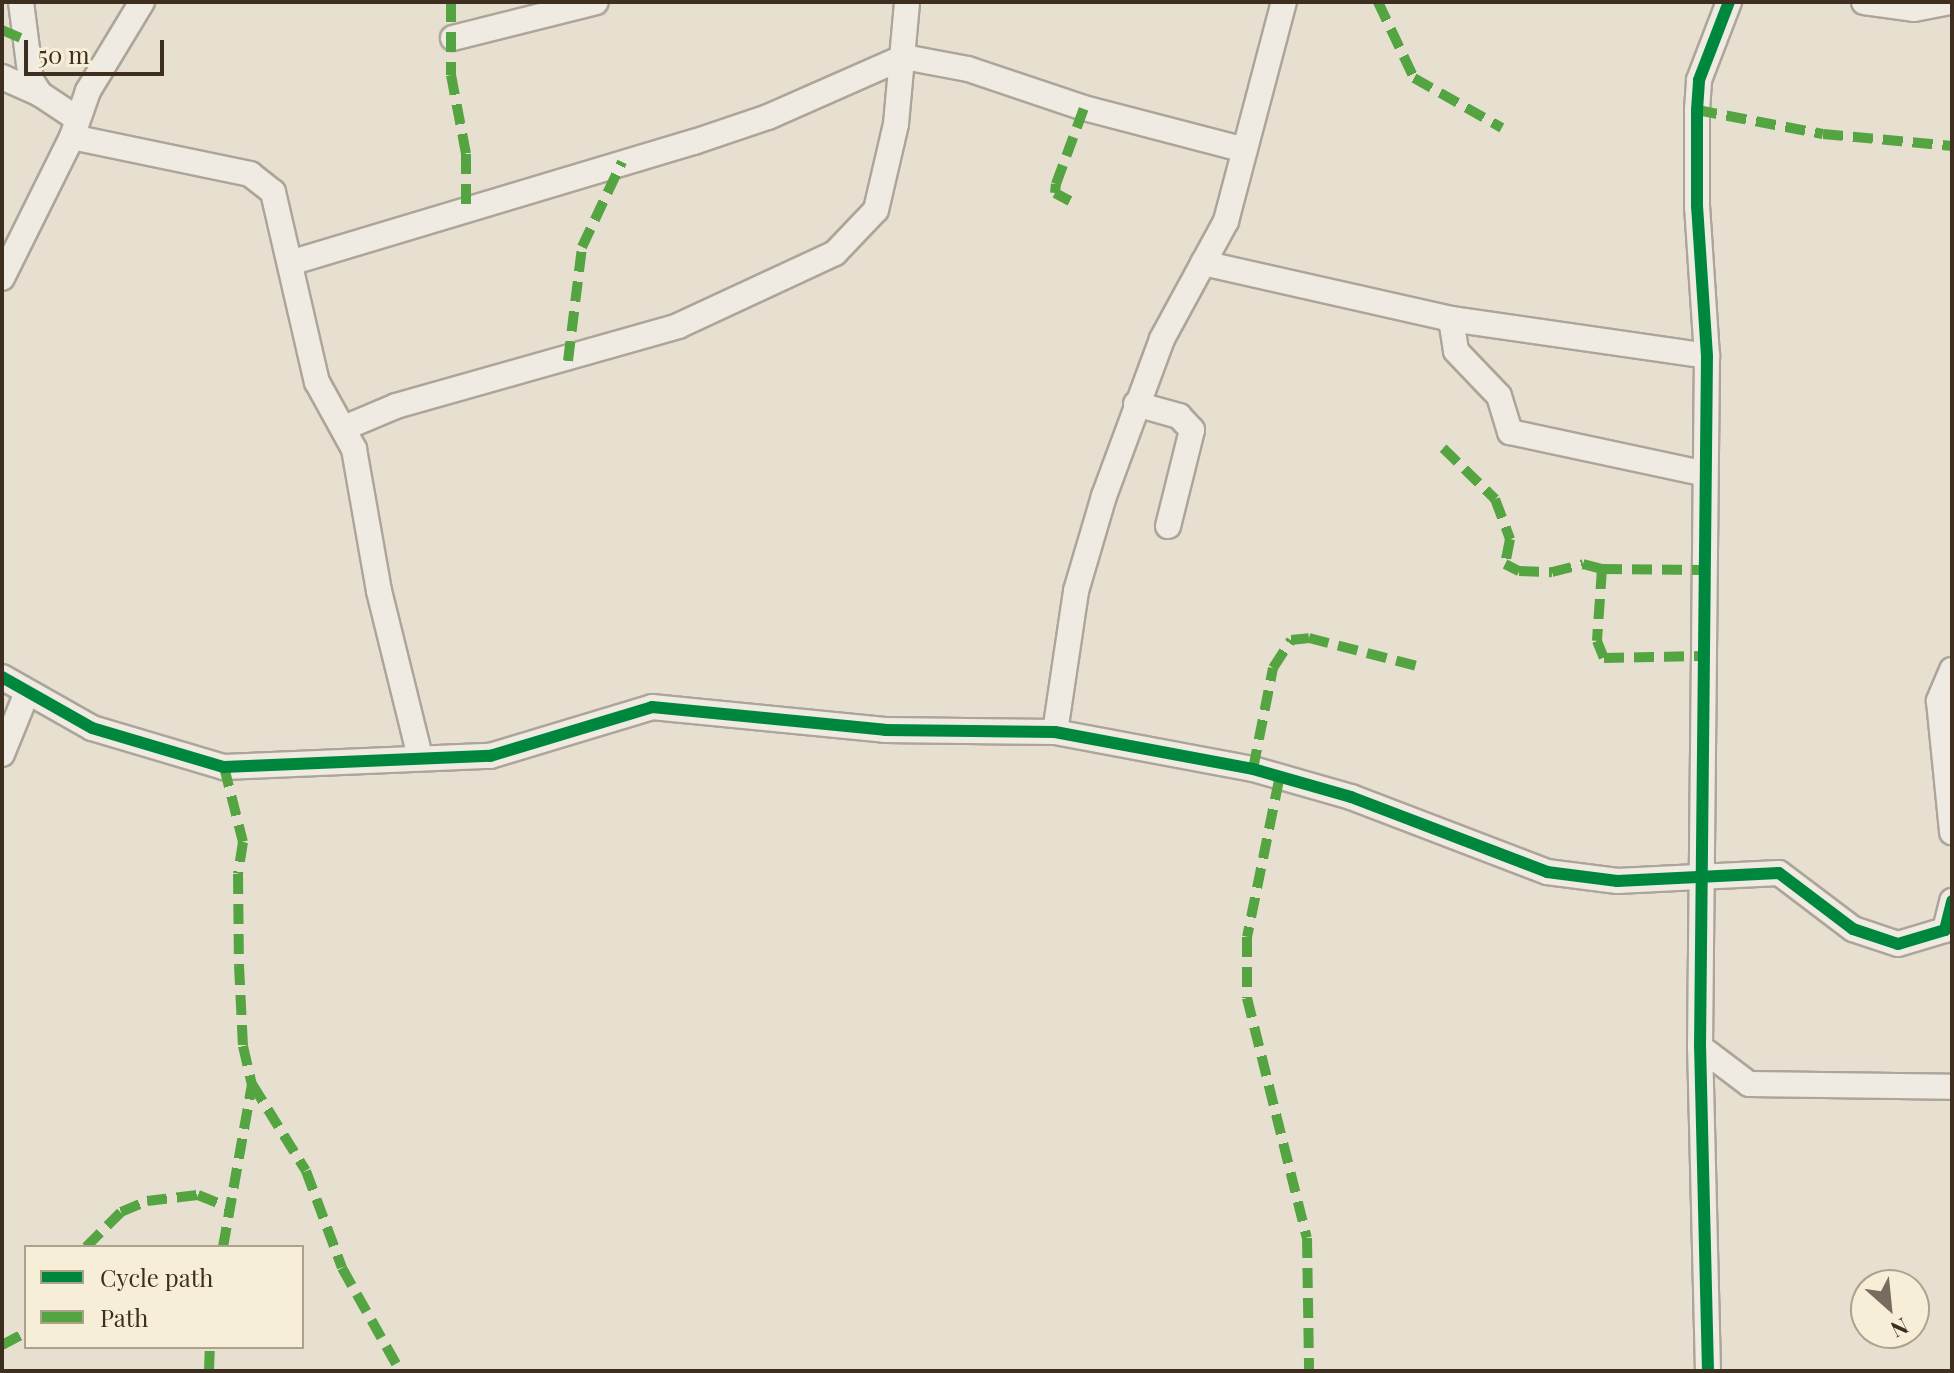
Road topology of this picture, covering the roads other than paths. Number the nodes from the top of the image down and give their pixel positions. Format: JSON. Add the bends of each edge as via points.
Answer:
{"nodes":[{"id":1,"x":21,"y":2,"type":"edge"},
{"id":2,"x":142,"y":2,"type":"edge"},
{"id":3,"x":596,"y":2,"type":"edge"},
{"id":4,"x":907,"y":2,"type":"edge"},
{"id":5,"x":1284,"y":2,"type":"edge"},
{"id":6,"x":1729,"y":2,"type":"edge"},
{"id":7,"x":1864,"y":2,"type":"edge"},
{"id":8,"x":1950,"y":2,"type":"edge"},
{"id":9,"x":453,"y":38,"type":"dead end"},
{"id":10,"x":904,"y":57,"type":"junction"},
{"id":11,"x":2,"y":77,"type":"edge"},
{"id":12,"x":40,"y":94,"type":"junction"},
{"id":13,"x":74,"y":127,"type":"junction"},
{"id":14,"x":1245,"y":150,"type":"junction"},
{"id":15,"x":293,"y":262,"type":"junction"},
{"id":16,"x":1203,"y":263,"type":"junction"},
{"id":17,"x":2,"y":278,"type":"edge"},
{"id":18,"x":1451,"y":319,"type":"junction"},
{"id":19,"x":1707,"y":356,"type":"junction"},
{"id":20,"x":1136,"y":404,"type":"junction"},
{"id":21,"x":344,"y":428,"type":"junction"},
{"id":22,"x":1702,"y":473,"type":"junction"},
{"id":23,"x":1168,"y":526,"type":"dead end"},
{"id":24,"x":1952,"y":670,"type":"edge"},
{"id":25,"x":2,"y":677,"type":"edge"},
{"id":26,"x":26,"y":695,"type":"junction"},
{"id":27,"x":1055,"y":732,"type":"junction"},
{"id":28,"x":2,"y":754,"type":"edge"},
{"id":29,"x":420,"y":757,"type":"junction"},
{"id":30,"x":1952,"y":832,"type":"edge"},
{"id":31,"x":1704,"y":879,"type":"junction"},
{"id":32,"x":1952,"y":901,"type":"edge"},
{"id":33,"x":1700,"y":1047,"type":"junction"},
{"id":34,"x":1749,"y":1084,"type":"junction"},
{"id":35,"x":1952,"y":1087,"type":"edge"},
{"id":36,"x":1702,"y":1103,"type":"junction"},
{"id":37,"x":1708,"y":1371,"type":"edge"}],
"edges":[{"from":1,"to":12,"type":"street","via":[[26,62]]},
{"from":2,"to":13,"type":"street"},
{"from":3,"to":9,"type":"street"},
{"from":4,"to":10,"type":"street"},
{"from":5,"to":14,"type":"street"},
{"from":6,"to":19,"type":"street","via":[[1699,80],[1697,207]]},
{"from":7,"to":8,"type":"street","via":[[1914,9]]},
{"from":10,"to":14,"type":"street","via":[[968,69],[1071,104]]},
{"from":10,"to":15,"type":"street","via":[[768,117],[694,142]]},
{"from":10,"to":21,"type":"street","via":[[896,124],[876,210],[835,253],[678,326],[396,406]]},
{"from":11,"to":12,"type":"street"},
{"from":12,"to":13,"type":"street"},
{"from":13,"to":15,"type":"street","via":[[263,180],[273,192]]},
{"from":13,"to":17,"type":"street"},
{"from":14,"to":16,"type":"street","via":[[1226,221]]},
{"from":15,"to":21,"type":"street","via":[[317,382],[324,403]]},
{"from":16,"to":18,"type":"street"},
{"from":16,"to":20,"type":"street","via":[[1162,339]]},
{"from":18,"to":19,"type":"street"},
{"from":18,"to":22,"type":"street","via":[[1456,351],[1499,396],[1510,432]]},
{"from":19,"to":22,"type":"street"},
{"from":20,"to":23,"type":"street","via":[[1179,416],[1192,430]]},
{"from":20,"to":27,"type":"street","via":[[1076,591]]},
{"from":21,"to":29,"type":"street","via":[[354,449],[379,591]]},
{"from":22,"to":31,"type":"street"},
{"from":24,"to":30,"type":"street","via":[[1939,701]]},
{"from":25,"to":26,"type":"street"},
{"from":26,"to":28,"type":"street"},
{"from":26,"to":29,"type":"street","via":[[92,728],[224,767]]},
{"from":27,"to":29,"type":"street","via":[[885,730],[652,707],[490,756]]},
{"from":27,"to":31,"type":"street","via":[[1253,769],[1351,797],[1547,872],[1617,881]]},
{"from":31,"to":32,"type":"street","via":[[1779,873],[1853,929],[1898,944],[1945,930]]},
{"from":31,"to":33,"type":"street"},
{"from":33,"to":34,"type":"street"},
{"from":33,"to":36,"type":"street"},
{"from":34,"to":35,"type":"street"},
{"from":34,"to":36,"type":"street"},
{"from":36,"to":37,"type":"street"}]}
